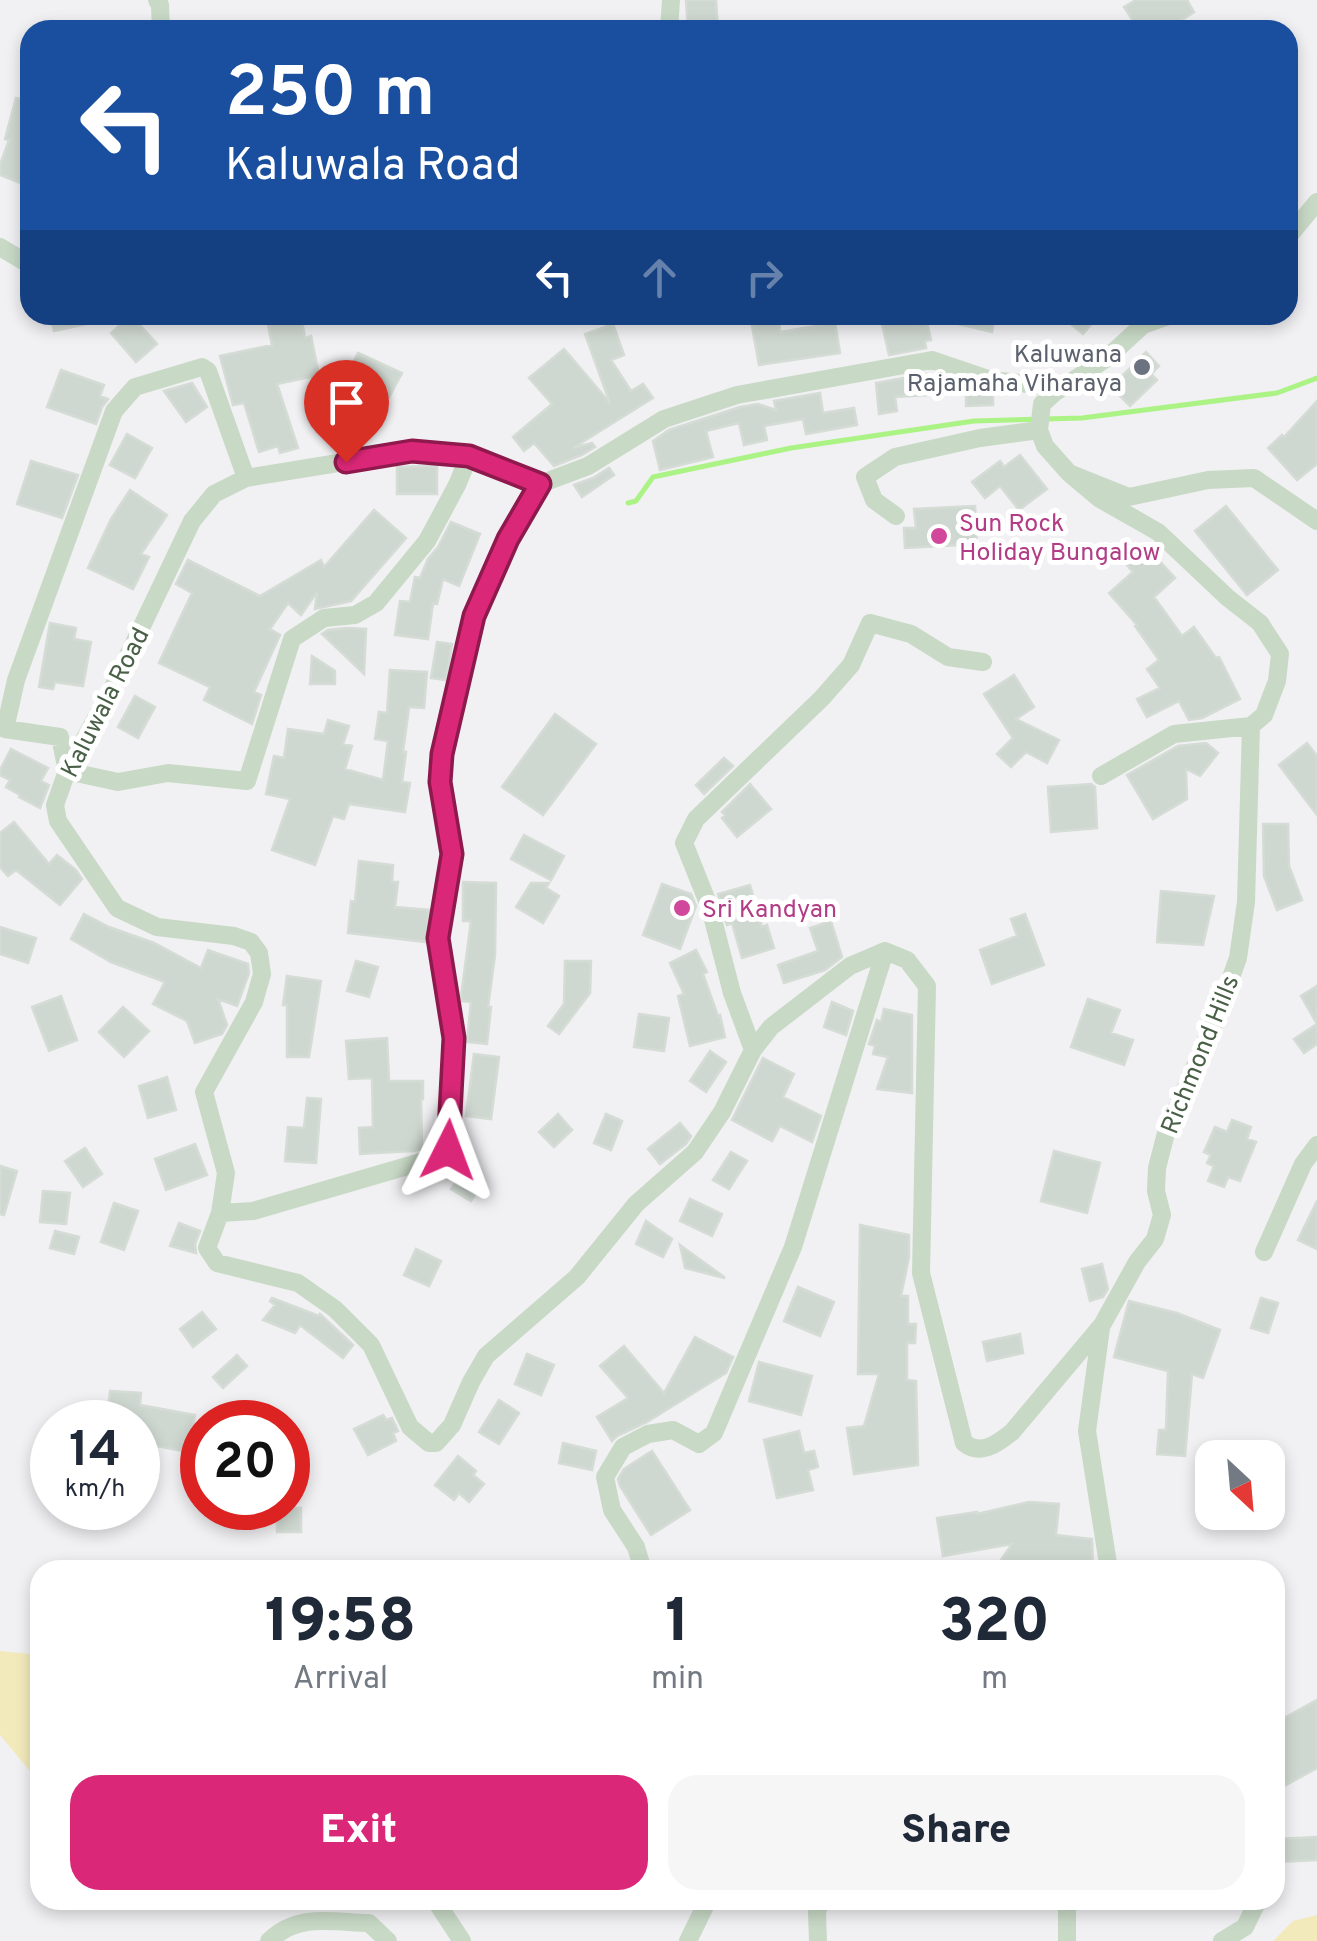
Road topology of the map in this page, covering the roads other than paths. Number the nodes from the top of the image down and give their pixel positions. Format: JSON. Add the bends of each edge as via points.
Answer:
{"nodes":[{"id":1,"x":1317,"y":202,"type":"edge"},
{"id":2,"x":1298,"y":225,"type":"edge"},
{"id":3,"x":1143,"y":325,"type":"edge"},
{"id":4,"x":1048,"y":398,"type":"junction"},
{"id":5,"x":1039,"y":427,"type":"junction"},
{"id":6,"x":469,"y":456,"type":"junction"},
{"id":7,"x":1069,"y":473,"type":"junction"},
{"id":8,"x":246,"y":478,"type":"junction"},
{"id":9,"x":540,"y":484,"type":"junction"},
{"id":10,"x":896,"y":516,"type":"dead end"},
{"id":11,"x":1317,"y":521,"type":"edge"},
{"id":12,"x":982,"y":662,"type":"dead end"},
{"id":13,"x":1250,"y":726,"type":"junction"},
{"id":14,"x":67,"y":770,"type":"junction"},
{"id":15,"x":1101,"y":776,"type":"dead end"},
{"id":16,"x":885,"y":952,"type":"junction"},
{"id":17,"x":753,"y":1050,"type":"junction"},
{"id":18,"x":1317,"y":1146,"type":"edge"},
{"id":19,"x":220,"y":1212,"type":"junction"},
{"id":20,"x":1264,"y":1252,"type":"dead end"},
{"id":21,"x":1102,"y":1326,"type":"junction"},
{"id":22,"x":640,"y":1560,"type":"edge"},
{"id":23,"x":1107,"y":1560,"type":"edge"},
{"id":24,"x":442,"y":1910,"type":"edge"},
{"id":25,"x":703,"y":1910,"type":"edge"},
{"id":26,"x":818,"y":1910,"type":"edge"},
{"id":27,"x":1067,"y":1910,"type":"edge"},
{"id":28,"x":1253,"y":1910,"type":"edge"},
{"id":29,"x":269,"y":1941,"type":"edge"},
{"id":30,"x":388,"y":1941,"type":"edge"},
{"id":31,"x":462,"y":1941,"type":"edge"},
{"id":32,"x":688,"y":1941,"type":"edge"},
{"id":33,"x":818,"y":1941,"type":"edge"},
{"id":34,"x":1067,"y":1941,"type":"edge"},
{"id":35,"x":1222,"y":1941,"type":"edge"}],
"edges":[{"from":1,"to":2,"type":"street"},
{"from":3,"to":4,"type":"street"},
{"from":4,"to":5,"type":"street"},
{"from":4,"to":9,"type":"street","via":[[1038,385],[991,380],[932,360],[913,363],[736,395],[664,419],[588,466]]},
{"from":5,"to":7,"type":"street","name":"Richmond Hills","via":[[1045,446]]},
{"from":5,"to":10,"type":"street","via":[[895,457],[865,477],[874,500]]},
{"from":6,"to":8,"type":"street","name":"Kaluwala Road","via":[[412,451]]},
{"from":6,"to":9,"type":"street","name":"Kaluwala Road"},
{"from":6,"to":14,"type":"street","via":[[428,541],[376,603],[355,615],[324,618],[292,639],[246,781],[168,773],[118,782]]},
{"from":7,"to":11,"type":"street","via":[[1130,497],[1254,478]]},
{"from":7,"to":13,"type":"street","name":"Richmond Hills","via":[[1100,500],[1158,532],[1269,635],[1280,654],[1276,680],[1264,714]]},
{"from":8,"to":14,"type":"street","name":"Kaluwala Road","via":[[214,494],[192,520]]},
{"from":8,"to":14,"type":"street","via":[[202,367],[135,387],[114,411],[16,680],[5,729],[60,736]]},
{"from":9,"to":19,"type":"street","via":[[474,616],[442,754],[452,854],[438,938],[454,1038],[448,1150],[253,1211]]},
{"from":12,"to":17,"type":"street","via":[[948,657],[911,634],[870,623],[851,665],[822,698],[696,819],[684,843]]},
{"from":13,"to":15,"type":"street","via":[[1174,734]]},
{"from":13,"to":21,"type":"street","name":"Richmond Hills","via":[[1246,902],[1238,958],[1166,1133],[1157,1168],[1162,1215],[1155,1240]]},
{"from":14,"to":19,"type":"street","name":"Kaluwala Road","via":[[55,805],[58,821],[117,908],[158,928],[234,936],[258,953],[262,974],[254,1002],[204,1092],[226,1172]]},
{"from":16,"to":17,"type":"street","via":[[850,966],[771,1026]]},
{"from":16,"to":21,"type":"street","name":"Richmond Hills","via":[[907,960],[926,986],[921,1274],[964,1443],[972,1449],[998,1444]]},
{"from":16,"to":22,"type":"street","via":[[793,1246],[714,1433],[699,1444],[673,1430],[648,1434],[623,1447],[605,1477],[612,1510]]},
{"from":17,"to":19,"type":"street","name":"Kaluwala Road","via":[[695,1152],[636,1204],[576,1277],[486,1356],[436,1443],[410,1426],[371,1344],[336,1310],[298,1283],[217,1263],[208,1248]]},
{"from":18,"to":20,"type":"street"},
{"from":21,"to":23,"type":"street","via":[[1087,1430]]},
{"from":24,"to":31,"type":"street"},
{"from":25,"to":32,"type":"street"},
{"from":26,"to":33,"type":"street"},
{"from":27,"to":34,"type":"street"},
{"from":28,"to":35,"type":"street","via":[[1245,1927]]},
{"from":29,"to":30,"type":"street","via":[[302,1921],[369,1924]]}]}
